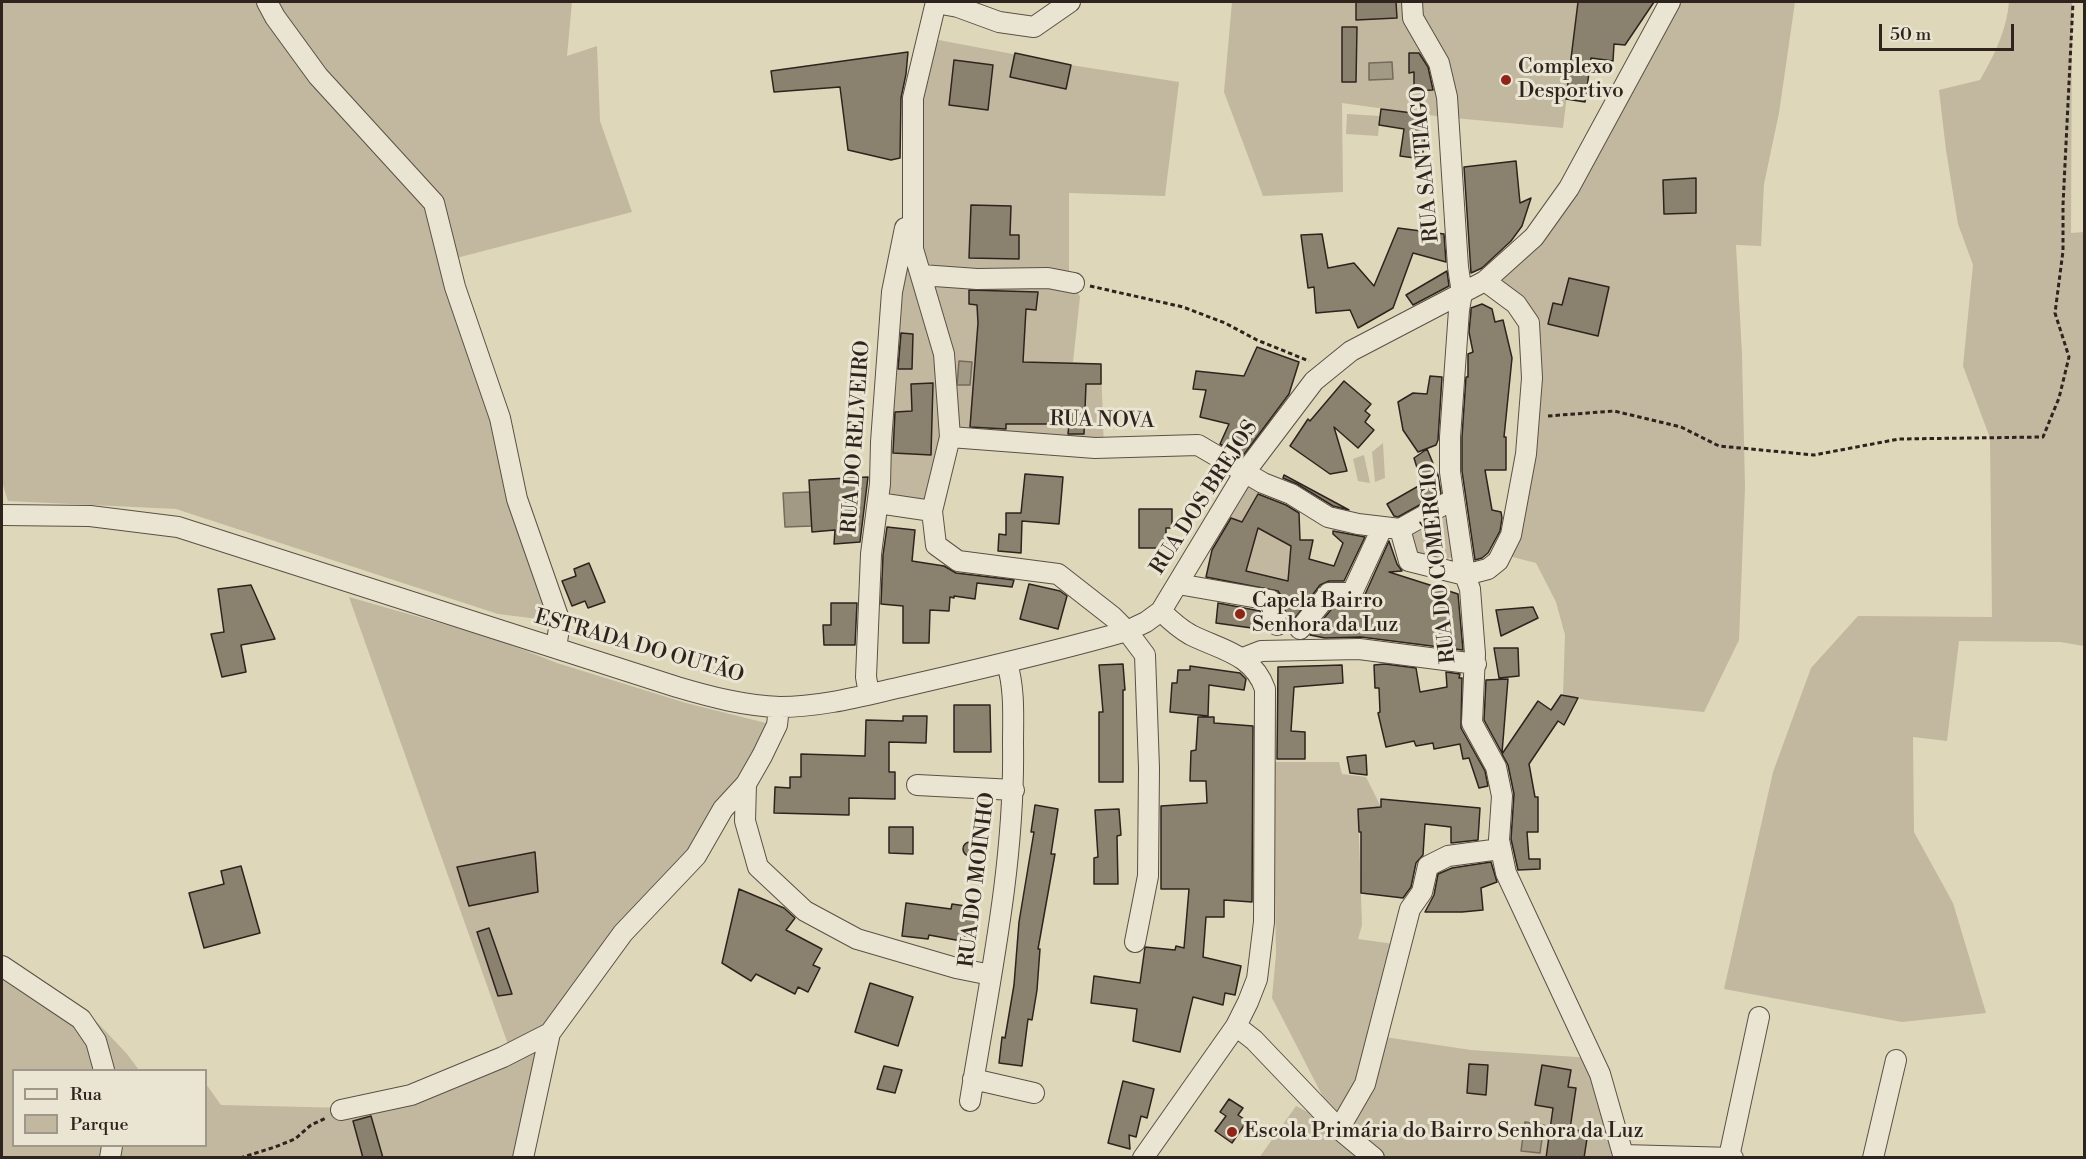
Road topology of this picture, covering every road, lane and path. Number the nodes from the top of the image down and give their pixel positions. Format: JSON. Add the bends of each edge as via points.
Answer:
{"nodes":[{"id":1,"x":267,"y":2,"type":"edge"},
{"id":2,"x":936,"y":2,"type":"edge"},
{"id":3,"x":1070,"y":2,"type":"edge"},
{"id":4,"x":1412,"y":2,"type":"edge"},
{"id":5,"x":1670,"y":2,"type":"edge"},
{"id":6,"x":2073,"y":2,"type":"edge"},
{"id":7,"x":913,"y":186,"type":"junction"},
{"id":8,"x":921,"y":275,"type":"junction"},
{"id":9,"x":1485,"y":281,"type":"junction"},
{"id":10,"x":1074,"y":283,"type":"joint"},
{"id":11,"x":1462,"y":293,"type":"junction"},
{"id":12,"x":1327,"y":370,"type":"junction"},
{"id":13,"x":1529,"y":414,"type":"junction"},
{"id":14,"x":950,"y":437,"type":"junction"},
{"id":15,"x":1245,"y":472,"type":"junction"},
{"id":16,"x":1454,"y":499,"type":"junction"},
{"id":17,"x":878,"y":503,"type":"junction"},
{"id":18,"x":932,"y":511,"type":"junction"},
{"id":19,"x":2,"y":515,"type":"edge"},
{"id":20,"x":1391,"y":528,"type":"junction"},
{"id":21,"x":1465,"y":575,"type":"junction"},
{"id":22,"x":1178,"y":584,"type":"junction"},
{"id":23,"x":1161,"y":611,"type":"junction"},
{"id":24,"x":1276,"y":625,"type":"junction"},
{"id":25,"x":1300,"y":629,"type":"junction"},
{"id":26,"x":1127,"y":631,"type":"junction"},
{"id":27,"x":556,"y":648,"type":"junction"},
{"id":28,"x":1261,"y":651,"type":"junction"},
{"id":29,"x":1313,"y":651,"type":"junction"},
{"id":30,"x":1243,"y":658,"type":"junction"},
{"id":31,"x":1007,"y":663,"type":"junction"},
{"id":32,"x":1476,"y":664,"type":"junction"},
{"id":33,"x":868,"y":694,"type":"junction"},
{"id":34,"x":779,"y":706,"type":"junction"},
{"id":35,"x":746,"y":784,"type":"junction"},
{"id":36,"x":917,"y":785,"type":"dead end"},
{"id":37,"x":1014,"y":790,"type":"junction"},
{"id":38,"x":1500,"y":849,"type":"junction"},
{"id":39,"x":1135,"y":942,"type":"dead end"},
{"id":40,"x":2,"y":966,"type":"edge"},
{"id":41,"x":991,"y":975,"type":"junction"},
{"id":42,"x":1759,"y":1017,"type":"dead end"},
{"id":43,"x":1236,"y":1026,"type":"junction"},
{"id":44,"x":550,"y":1033,"type":"junction"},
{"id":45,"x":1896,"y":1059,"type":"dead end"},
{"id":46,"x":103,"y":1069,"type":"edge"},
{"id":47,"x":973,"y":1079,"type":"junction"},
{"id":48,"x":1034,"y":1093,"type":"dead end"},
{"id":49,"x":970,"y":1101,"type":"dead end"},
{"id":50,"x":341,"y":1110,"type":"joint"},
{"id":51,"x":1339,"y":1129,"type":"junction"},
{"id":52,"x":1623,"y":1156,"type":"edge"},
{"id":53,"x":1729,"y":1157,"type":"edge"},
{"id":54,"x":240,"y":1158,"type":"edge"},
{"id":55,"x":523,"y":1158,"type":"edge"},
{"id":56,"x":1143,"y":1158,"type":"edge"},
{"id":57,"x":1374,"y":1158,"type":"edge"},
{"id":58,"x":1733,"y":1158,"type":"edge"},
{"id":59,"x":1873,"y":1158,"type":"edge"}],
"edges":[{"from":1,"to":27,"type":"street","via":[[318,76],[434,202],[455,287],[500,418],[517,499],[560,622]]},
{"from":2,"to":3,"type":"street","via":[[1034,27]]},
{"from":2,"to":7,"type":"street","via":[[913,98]]},
{"from":4,"to":11,"type":"street","name":"RUA SANTIAGO","via":[[1413,18],[1439,63],[1447,97]]},
{"from":5,"to":9,"type":"street","name":"RUA DOS BREJOS","via":[[1569,188],[1534,237]]},
{"from":6,"to":13,"type":"path","via":[[2063,251],[2055,314],[2069,357],[2059,398],[2043,437],[1899,439],[1814,455],[1719,446],[1681,427],[1614,411],[1562,416]]},
{"from":7,"to":8,"type":"street","via":[[913,249]]},
{"from":7,"to":17,"type":"street","name":"RUA DO RELVEIRO","via":[[892,292]]},
{"from":8,"to":10,"type":"street","via":[[1048,278]]},
{"from":8,"to":14,"type":"street","via":[[944,354]]},
{"from":9,"to":11,"type":"street","name":"RUA DOS BREJOS"},
{"from":9,"to":13,"type":"street","via":[[1516,304],[1529,323]]},
{"from":10,"to":12,"type":"path","via":[[1183,307]]},
{"from":11,"to":12,"type":"street","name":"RUA DOS BREJOS","via":[[1351,351]]},
{"from":11,"to":16,"type":"street","name":"RUA DO COMÉRCIO","via":[[1450,437]]},
{"from":12,"to":15,"type":"street","name":"RUA DOS BREJOS","via":[[1314,381]]},
{"from":13,"to":21,"type":"street","via":[[1511,534],[1498,561],[1488,569]]},
{"from":14,"to":15,"type":"street","name":"RUA NOVA","via":[[1095,448],[1198,445]]},
{"from":14,"to":18,"type":"street"},
{"from":15,"to":20,"type":"street","name":"RUA NOVA","via":[[1328,517]]},
{"from":15,"to":22,"type":"street","name":"RUA DOS BREJOS"},
{"from":16,"to":20,"type":"street"},
{"from":16,"to":21,"type":"street","name":"RUA DO COMÉRCIO"},
{"from":17,"to":18,"type":"street"},
{"from":17,"to":33,"type":"street","name":"RUA DO RELVEIRO","via":[[871,554]]},
{"from":18,"to":26,"type":"street","via":[[936,545],[958,561],[1058,574]]},
{"from":19,"to":27,"type":"street","name":"ESTRADA DO OUTÃO","via":[[90,516],[178,527]]},
{"from":20,"to":21,"type":"street","via":[[1409,561]]},
{"from":20,"to":25,"type":"street","via":[[1352,593],[1329,593]]},
{"from":21,"to":32,"type":"street","name":"RUA DO COMÉRCIO","via":[[1470,589]]},
{"from":22,"to":23,"type":"street","name":"RUA DOS BREJOS"},
{"from":22,"to":24,"type":"street","via":[[1270,600]]},
{"from":23,"to":26,"type":"street","name":"ESTRADA DO OUTÃO"},
{"from":23,"to":30,"type":"street","via":[[1188,633]]},
{"from":24,"to":25,"type":"street","via":[[1289,624]]},
{"from":24,"to":28,"type":"street"},
{"from":25,"to":29,"type":"street"},
{"from":26,"to":31,"type":"street","name":"ESTRADA DO OUTÃO"},
{"from":26,"to":39,"type":"street","via":[[1145,655],[1149,768],[1148,876]]},
{"from":27,"to":34,"type":"street","name":"ESTRADA DO OUTÃO","via":[[705,695]]},
{"from":28,"to":29,"type":"street"},
{"from":28,"to":30,"type":"street"},
{"from":29,"to":32,"type":"street","via":[[1359,649]]},
{"from":30,"to":43,"type":"street","via":[[1253,666],[1265,689],[1264,922],[1257,979]]},
{"from":31,"to":33,"type":"street","name":"ESTRADA DO OUTÃO"},
{"from":31,"to":37,"type":"street","name":"RUA DO MOINHO","via":[[1013,682]]},
{"from":32,"to":38,"type":"street","name":"RUA DO COMÉRCIO","via":[[1472,723],[1496,767],[1502,796]]},
{"from":33,"to":34,"type":"street","name":"ESTRADA DO OUTÃO"},
{"from":34,"to":35,"type":"street","via":[[777,725]]},
{"from":35,"to":41,"type":"street","via":[[745,822],[758,867],[805,911],[857,939],[956,969]]},
{"from":35,"to":44,"type":"street","via":[[723,809],[696,856],[623,933]]},
{"from":36,"to":37,"type":"street"},
{"from":37,"to":41,"type":"street","name":"RUA DO MOINHO"},
{"from":38,"to":51,"type":"street","via":[[1448,856],[1428,866],[1422,892],[1410,909],[1365,1084]]},
{"from":38,"to":52,"type":"street","name":"RUA DO COMÉRCIO","via":[[1506,873],[1600,1074]]},
{"from":40,"to":46,"type":"street","via":[[81,1019],[96,1041]]},
{"from":41,"to":47,"type":"street","name":"RUA DO MOINHO"},
{"from":42,"to":53,"type":"street"},
{"from":43,"to":51,"type":"street"},
{"from":43,"to":56,"type":"street"},
{"from":44,"to":50,"type":"street","via":[[504,1058],[411,1095]]},
{"from":44,"to":55,"type":"street"},
{"from":45,"to":59,"type":"street"},
{"from":47,"to":48,"type":"street"},
{"from":47,"to":49,"type":"street","name":"RUA DO MOINHO"},
{"from":50,"to":54,"type":"path","via":[[295,1138]]},
{"from":51,"to":57,"type":"street"},
{"from":52,"to":53,"type":"street"},
{"from":53,"to":58,"type":"street"}]}
